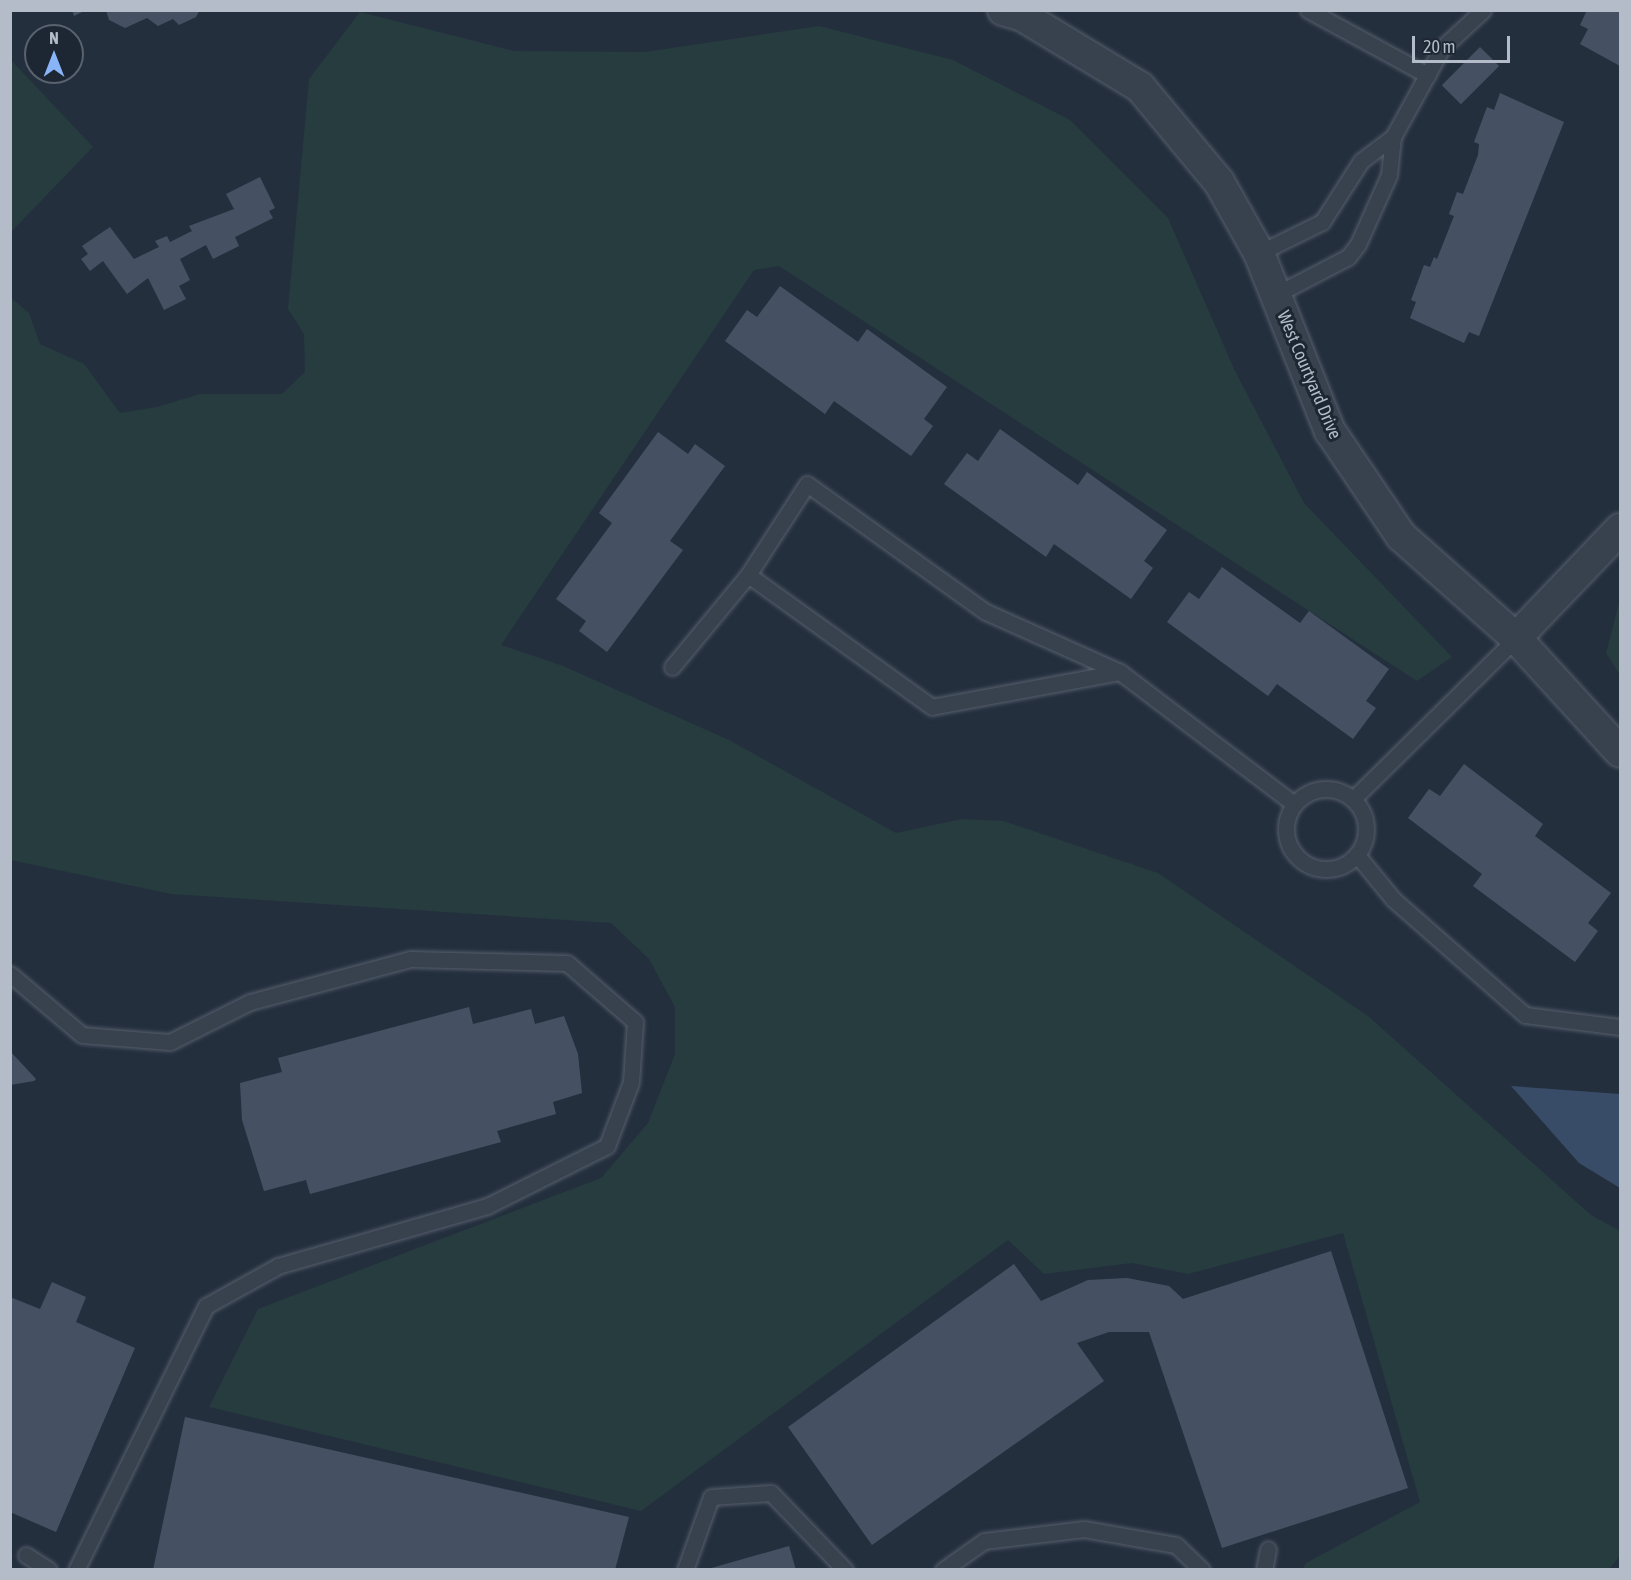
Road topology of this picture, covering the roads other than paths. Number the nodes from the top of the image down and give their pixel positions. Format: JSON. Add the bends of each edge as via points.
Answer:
{"nodes":[{"id":1,"x":1003,"y":10,"type":"edge"},
{"id":2,"x":1308,"y":10,"type":"edge"},
{"id":3,"x":1483,"y":10,"type":"edge"},
{"id":4,"x":1427,"y":75,"type":"junction"},
{"id":5,"x":1393,"y":137,"type":"junction"},
{"id":6,"x":1258,"y":253,"type":"junction"},
{"id":7,"x":1275,"y":295,"type":"junction"},
{"id":8,"x":1620,"y":529,"type":"edge"},
{"id":9,"x":748,"y":575,"type":"junction"},
{"id":10,"x":1516,"y":638,"type":"junction"},
{"id":11,"x":672,"y":668,"type":"dead end"},
{"id":12,"x":1120,"y":672,"type":"junction"},
{"id":13,"x":1620,"y":752,"type":"edge"},
{"id":14,"x":1353,"y":799,"type":"junction"},
{"id":15,"x":1294,"y":804,"type":"junction"},
{"id":16,"x":1357,"y":855,"type":"junction"},
{"id":17,"x":10,"y":974,"type":"edge"},
{"id":18,"x":1620,"y":1027,"type":"edge"},
{"id":19,"x":1268,"y":1549,"type":"dead end"},
{"id":20,"x":27,"y":1555,"type":"dead end"},
{"id":21,"x":49,"y":1569,"type":"edge"},
{"id":22,"x":76,"y":1569,"type":"edge"},
{"id":23,"x":685,"y":1569,"type":"edge"},
{"id":24,"x":845,"y":1569,"type":"edge"},
{"id":25,"x":943,"y":1569,"type":"edge"},
{"id":26,"x":1202,"y":1569,"type":"edge"},
{"id":27,"x":1264,"y":1569,"type":"edge"}],
"edges":[{"from":1,"to":6,"type":"street","name":"West Courtyard Drive","via":[[1021,15],[1140,87],[1219,182]]},
{"from":2,"to":4,"type":"lane"},
{"from":3,"to":4,"type":"lane","via":[[1442,48]]},
{"from":4,"to":5,"type":"lane"},
{"from":5,"to":6,"type":"lane","via":[[1361,161],[1322,222]]},
{"from":5,"to":7,"type":"lane","via":[[1389,175],[1359,244],[1348,257]]},
{"from":6,"to":7,"type":"street","name":"West Courtyard Drive"},
{"from":7,"to":10,"type":"street","name":"West Courtyard Drive","via":[[1330,430],[1401,536]]},
{"from":8,"to":10,"type":"street"},
{"from":9,"to":11,"type":"lane"},
{"from":9,"to":12,"type":"lane","via":[[932,707]]},
{"from":9,"to":12,"type":"lane","via":[[807,484],[986,612]]},
{"from":10,"to":13,"type":"street","name":"West Courtyard Drive"},
{"from":10,"to":14,"type":"lane"},
{"from":12,"to":15,"type":"lane"},
{"from":14,"to":15,"type":"lane","via":[[1339,791],[1323,789]]},
{"from":14,"to":16,"type":"lane","via":[[1367,826]]},
{"from":15,"to":16,"type":"lane","via":[[1286,836],[1296,856],[1316,868],[1327,869],[1338,868]]},
{"from":16,"to":18,"type":"lane","via":[[1393,899],[1525,1015]]},
{"from":17,"to":22,"type":"lane","via":[[82,1035],[170,1042],[250,1002],[410,959],[567,963],[635,1022],[631,1082],[607,1146],[487,1206],[278,1266],[206,1306]]},
{"from":19,"to":27,"type":"lane"},
{"from":20,"to":21,"type":"lane"},
{"from":23,"to":24,"type":"lane","via":[[711,1497],[771,1493]]},
{"from":25,"to":26,"type":"lane","via":[[984,1541],[1084,1529],[1176,1545]]}]}
